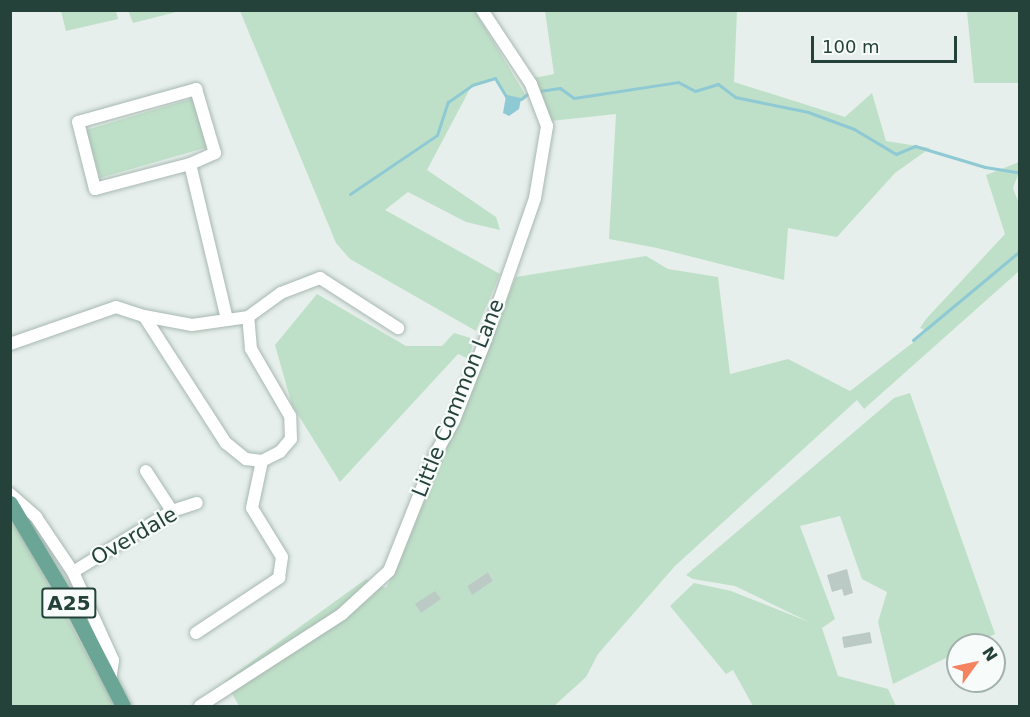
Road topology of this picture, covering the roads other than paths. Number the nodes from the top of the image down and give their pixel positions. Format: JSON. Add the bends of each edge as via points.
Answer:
{"nodes":[{"id":1,"x":482,"y":10,"type":"edge"},
{"id":2,"x":190,"y":164,"type":"junction"},
{"id":3,"x":144,"y":316,"type":"junction"},
{"id":4,"x":248,"y":316,"type":"junction"},
{"id":5,"x":227,"y":319,"type":"junction"},
{"id":6,"x":398,"y":328,"type":"dead end"},
{"id":7,"x":10,"y":344,"type":"edge"},
{"id":8,"x":262,"y":461,"type":"junction"},
{"id":9,"x":146,"y":471,"type":"dead end"},
{"id":10,"x":10,"y":494,"type":"edge"},
{"id":11,"x":10,"y":503,"type":"edge"},
{"id":12,"x":197,"y":503,"type":"dead end"},
{"id":13,"x":172,"y":511,"type":"junction"},
{"id":14,"x":73,"y":572,"type":"junction"},
{"id":15,"x":196,"y":633,"type":"dead end"},
{"id":16,"x":110,"y":682,"type":"junction"},
{"id":17,"x":123,"y":706,"type":"edge"},
{"id":18,"x":200,"y":706,"type":"edge"}],
"edges":[{"from":1,"to":18,"type":"street","name":"Little Common Lane","via":[[531,84],[547,126],[535,198],[454,420],[436,453],[389,571],[342,614]]},
{"from":2,"to":2,"type":"street","via":[[215,153],[196,89],[78,122],[95,189]]},
{"from":2,"to":5,"type":"street"},
{"from":3,"to":5,"type":"street","via":[[192,325]]},
{"from":3,"to":7,"type":"street","via":[[116,307]]},
{"from":3,"to":8,"type":"street","via":[[226,443],[246,459]]},
{"from":4,"to":5,"type":"street"},
{"from":4,"to":6,"type":"street","via":[[281,293],[320,278]]},
{"from":4,"to":8,"type":"street","via":[[251,349],[290,416],[291,439],[280,452]]},
{"from":8,"to":15,"type":"street","via":[[252,508],[282,557],[279,578]]},
{"from":9,"to":13,"type":"street"},
{"from":10,"to":14,"type":"street","number":"A25","via":[[36,517]]},
{"from":11,"to":16,"type":"main road","number":"A25","via":[[74,611]]},
{"from":12,"to":13,"type":"street","name":"Overdale"},
{"from":13,"to":14,"type":"street","name":"Overdale"},
{"from":14,"to":16,"type":"street","number":"A25","via":[[113,660]]},
{"from":16,"to":17,"type":"main road","number":"A25"}]}
